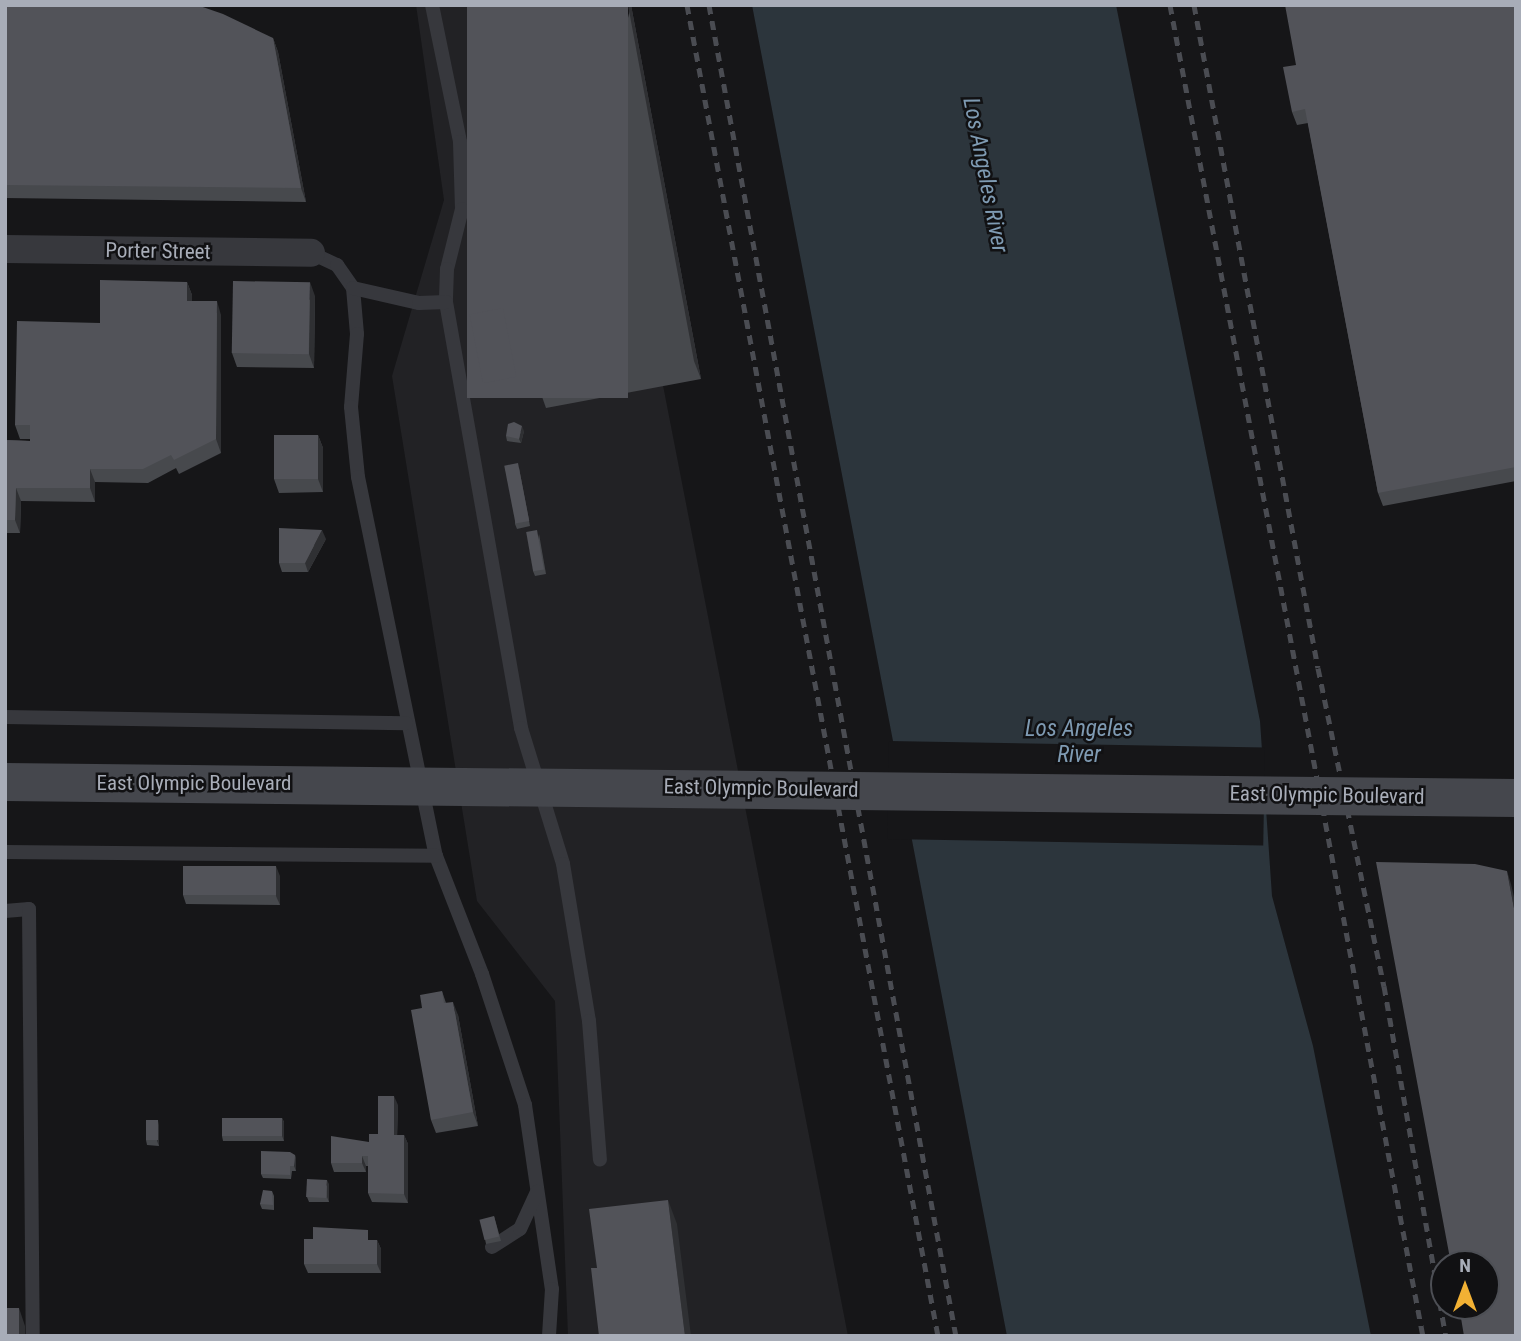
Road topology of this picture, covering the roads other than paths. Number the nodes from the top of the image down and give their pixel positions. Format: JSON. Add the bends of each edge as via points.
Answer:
{"nodes":[{"id":1,"x":432,"y":5,"type":"edge"},
{"id":2,"x":5,"y":249,"type":"edge"},
{"id":3,"x":311,"y":253,"type":"joint"},
{"id":4,"x":353,"y":288,"type":"junction"},
{"id":5,"x":446,"y":302,"type":"junction"},
{"id":6,"x":5,"y":717,"type":"edge"},
{"id":7,"x":406,"y":723,"type":"junction"},
{"id":8,"x":5,"y":782,"type":"edge"},
{"id":9,"x":1516,"y":798,"type":"edge"},
{"id":10,"x":5,"y":852,"type":"edge"},
{"id":11,"x":436,"y":856,"type":"junction"},
{"id":12,"x":5,"y":911,"type":"edge"},
{"id":13,"x":600,"y":1160,"type":"dead end"},
{"id":14,"x":538,"y":1191,"type":"junction"},
{"id":15,"x":492,"y":1247,"type":"edge"},
{"id":16,"x":33,"y":1336,"type":"edge"},
{"id":17,"x":549,"y":1336,"type":"edge"}],
"edges":[{"from":1,"to":5,"type":"lane","via":[[460,142],[461,209],[447,269]]},
{"from":2,"to":3,"type":"street","name":"Porter Street"},
{"from":3,"to":4,"type":"lane","via":[[337,265]]},
{"from":4,"to":5,"type":"lane","via":[[419,303]]},
{"from":4,"to":7,"type":"lane","via":[[356,334],[351,407],[358,477]]},
{"from":5,"to":13,"type":"lane","via":[[521,728],[563,863],[589,1021]]},
{"from":6,"to":7,"type":"lane"},
{"from":7,"to":11,"type":"lane"},
{"from":8,"to":9,"type":"main road","name":"East Olympic Boulevard","bridge":true},
{"from":10,"to":11,"type":"lane"},
{"from":11,"to":14,"type":"lane","via":[[482,974],[525,1105]]},
{"from":12,"to":16,"type":"lane","via":[[29,909]]},
{"from":14,"to":15,"type":"lane","via":[[520,1229]]},
{"from":14,"to":17,"type":"lane","via":[[552,1289]]}]}
